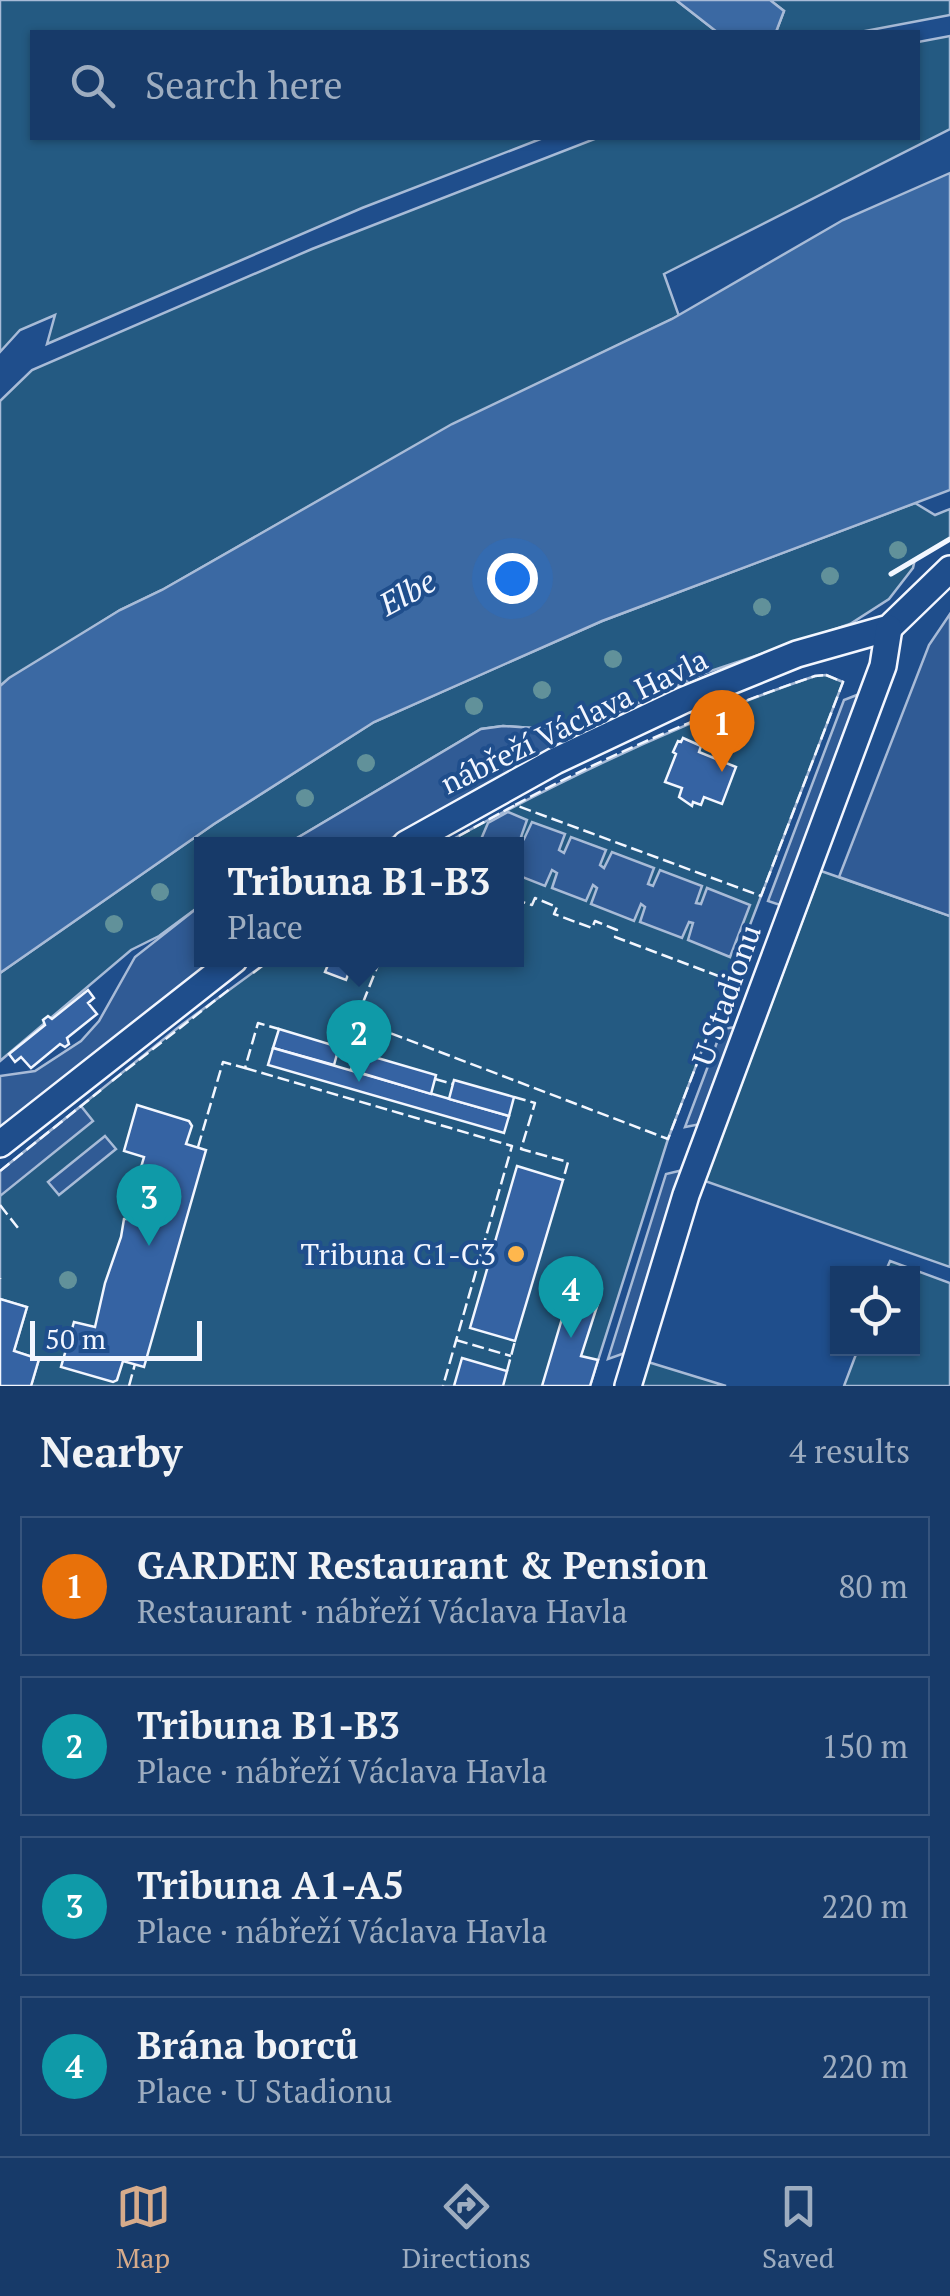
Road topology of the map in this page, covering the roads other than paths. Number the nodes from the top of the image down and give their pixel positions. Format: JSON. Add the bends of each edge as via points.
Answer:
{"nodes":[{"id":1,"x":950,"y":569,"type":"edge"},
{"id":2,"x":889,"y":628,"type":"junction"},
{"id":3,"x":419,"y":837,"type":"edge"},
{"id":4,"x":225,"y":967,"type":"edge"},
{"id":5,"x":0,"y":1144,"type":"edge"},
{"id":6,"x":628,"y":1386,"type":"edge"}],
"edges":[{"from":1,"to":2,"type":"street"},
{"from":2,"to":3,"type":"street","name":"nábřeží Václava Havla","via":[[798,654],[684,700]]},
{"from":2,"to":6,"type":"street","name":"U Stadionu","via":[[883,666],[680,1212]]},
{"from":4,"to":5,"type":"street"}]}
